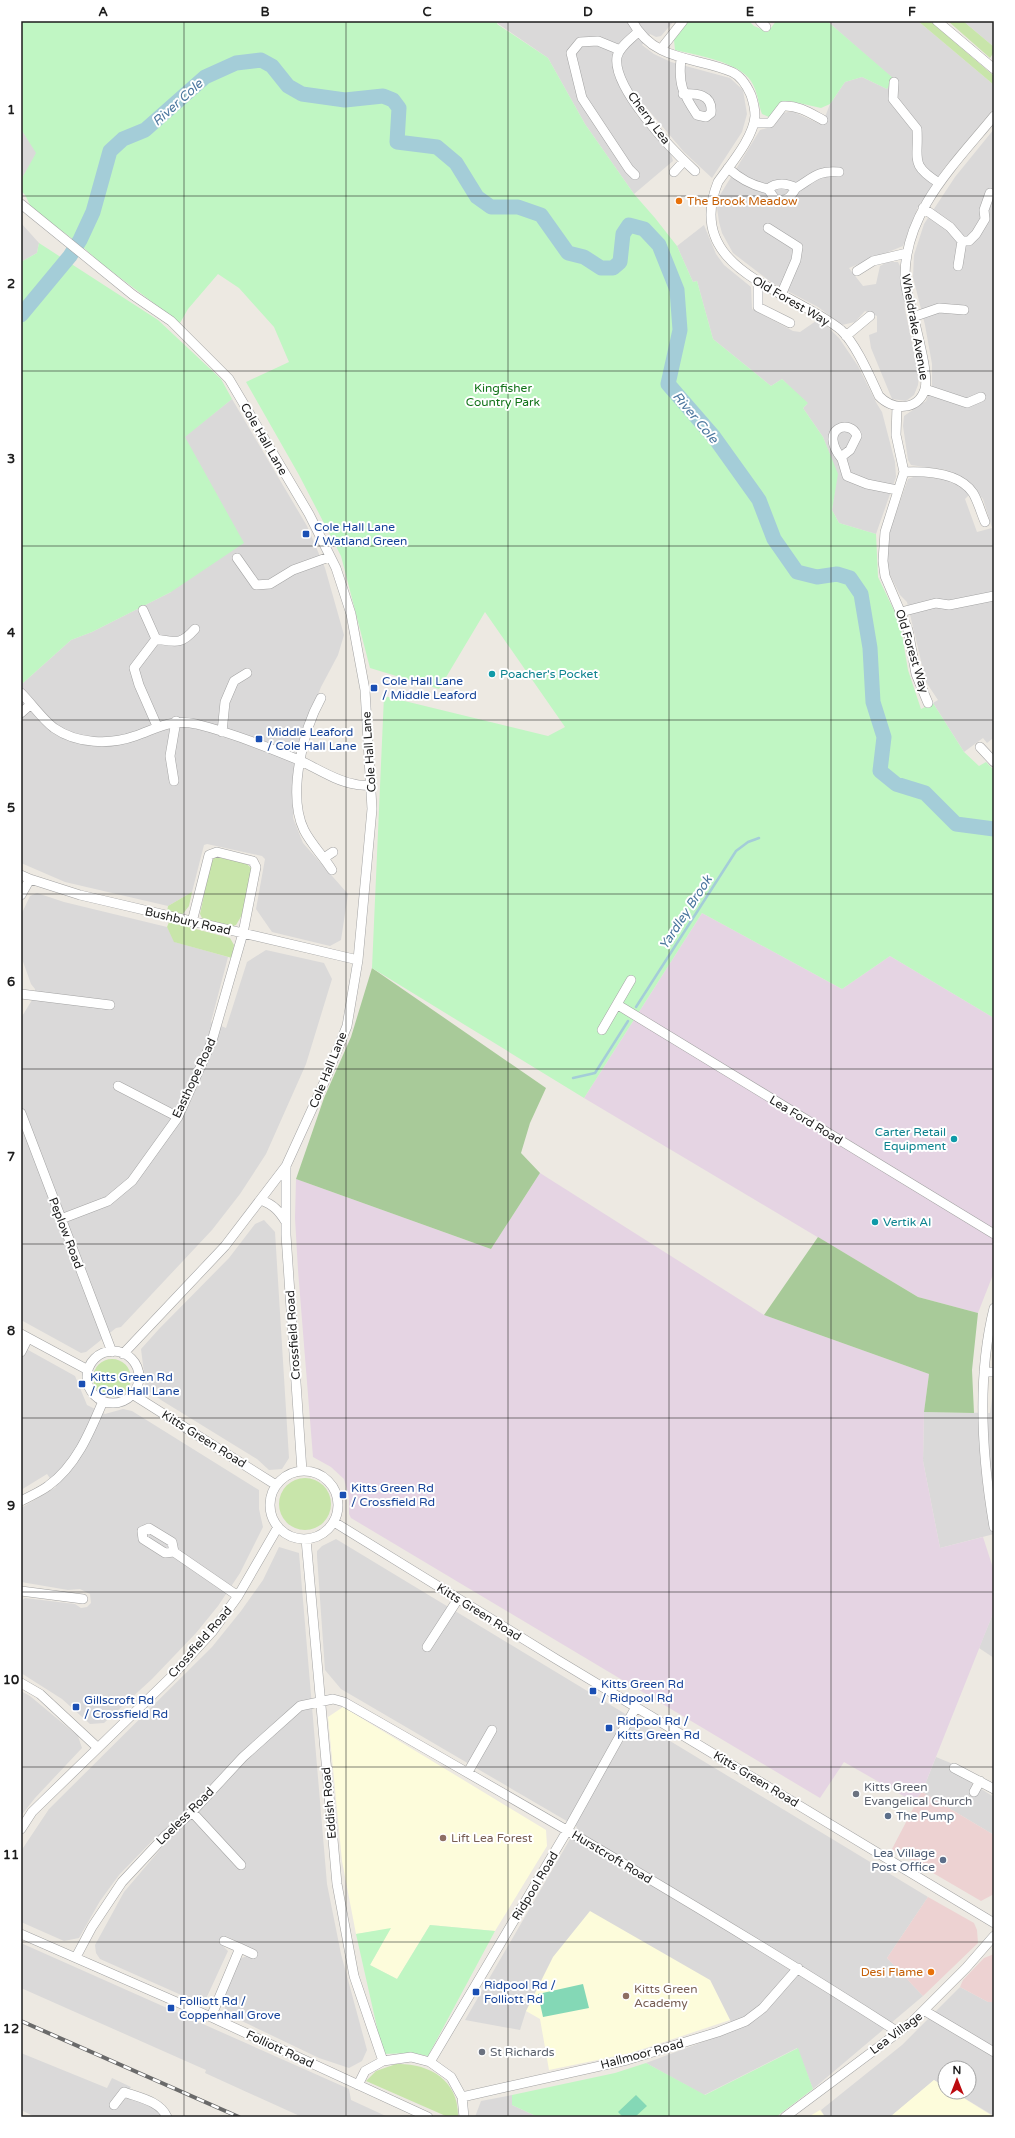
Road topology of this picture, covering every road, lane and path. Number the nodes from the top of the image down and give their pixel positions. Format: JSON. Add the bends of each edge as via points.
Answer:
{"nodes":[{"id":1,"x":632,"y":21,"type":"edge"},
{"id":2,"x":683,"y":21,"type":"edge"},
{"id":3,"x":937,"y":21,"type":"edge"},
{"id":4,"x":638,"y":32,"type":"junction"},
{"id":5,"x":661,"y":49,"type":"junction"},
{"id":6,"x":620,"y":50,"type":"junction"},
{"id":7,"x":681,"y":59,"type":"junction"},
{"id":8,"x":994,"y":68,"type":"edge"},
{"id":9,"x":894,"y":82,"type":"dead end"},
{"id":10,"x":683,"y":94,"type":"dead end"},
{"id":11,"x":994,"y":116,"type":"edge"},
{"id":12,"x":823,"y":120,"type":"dead end"},
{"id":13,"x":754,"y":123,"type":"junction"},
{"id":14,"x":684,"y":161,"type":"junction"},
{"id":15,"x":728,"y":168,"type":"junction"},
{"id":16,"x":695,"y":171,"type":"dead end"},
{"id":17,"x":674,"y":172,"type":"dead end"},
{"id":18,"x":839,"y":172,"type":"dead end"},
{"id":19,"x":635,"y":175,"type":"dead end"},
{"id":20,"x":939,"y":183,"type":"junction"},
{"id":21,"x":796,"y":188,"type":"junction"},
{"id":22,"x":768,"y":189,"type":"junction"},
{"id":23,"x":990,"y":193,"type":"dead end"},
{"id":24,"x":21,"y":204,"type":"edge"},
{"id":25,"x":924,"y":208,"type":"junction"},
{"id":26,"x":768,"y":228,"type":"dead end"},
{"id":27,"x":962,"y":240,"type":"junction"},
{"id":28,"x":907,"y":254,"type":"junction"},
{"id":29,"x":958,"y":266,"type":"dead end"},
{"id":30,"x":857,"y":270,"type":"dead end"},
{"id":31,"x":758,"y":284,"type":"junction"},
{"id":32,"x":781,"y":295,"type":"junction"},
{"id":33,"x":964,"y":310,"type":"dead end"},
{"id":34,"x":870,"y":316,"type":"dead end"},
{"id":35,"x":913,"y":317,"type":"junction"},
{"id":36,"x":790,"y":323,"type":"dead end"},
{"id":37,"x":846,"y":336,"type":"junction"},
{"id":38,"x":925,"y":389,"type":"junction"},
{"id":39,"x":981,"y":397,"type":"dead end"},
{"id":40,"x":897,"y":407,"type":"junction"},
{"id":41,"x":841,"y":457,"type":"dead end"},
{"id":42,"x":904,"y":472,"type":"junction"},
{"id":43,"x":897,"y":490,"type":"junction"},
{"id":44,"x":985,"y":522,"type":"dead end"},
{"id":45,"x":329,"y":557,"type":"junction"},
{"id":46,"x":237,"y":558,"type":"dead end"},
{"id":47,"x":994,"y":596,"type":"edge"},
{"id":48,"x":143,"y":610,"type":"dead end"},
{"id":49,"x":902,"y":612,"type":"junction"},
{"id":50,"x":195,"y":629,"type":"dead end"},
{"id":51,"x":156,"y":639,"type":"junction"},
{"id":52,"x":247,"y":673,"type":"dead end"},
{"id":53,"x":21,"y":693,"type":"edge"},
{"id":54,"x":321,"y":698,"type":"dead end"},
{"id":55,"x":928,"y":703,"type":"dead end"},
{"id":56,"x":31,"y":704,"type":"junction"},
{"id":57,"x":21,"y":713,"type":"edge"},
{"id":58,"x":176,"y":722,"type":"junction"},
{"id":59,"x":157,"y":726,"type":"junction"},
{"id":60,"x":222,"y":732,"type":"junction"},
{"id":61,"x":980,"y":747,"type":"dead end"},
{"id":62,"x":300,"y":761,"type":"junction"},
{"id":63,"x":994,"y":762,"type":"edge"},
{"id":64,"x":174,"y":781,"type":"dead end"},
{"id":65,"x":372,"y":785,"type":"junction"},
{"id":66,"x":333,"y":852,"type":"dead end"},
{"id":67,"x":324,"y":858,"type":"junction"},
{"id":68,"x":332,"y":870,"type":"dead end"},
{"id":69,"x":21,"y":874,"type":"edge"},
{"id":70,"x":30,"y":879,"type":"junction"},
{"id":71,"x":21,"y":895,"type":"edge"},
{"id":72,"x":192,"y":922,"type":"junction"},
{"id":73,"x":243,"y":933,"type":"junction"},
{"id":74,"x":358,"y":960,"type":"junction"},
{"id":75,"x":631,"y":980,"type":"dead end"},
{"id":76,"x":21,"y":994,"type":"edge"},
{"id":77,"x":110,"y":1005,"type":"dead end"},
{"id":78,"x":618,"y":1005,"type":"junction"},
{"id":79,"x":602,"y":1030,"type":"dead end"},
{"id":80,"x":118,"y":1086,"type":"dead end"},
{"id":81,"x":21,"y":1113,"type":"edge"},
{"id":82,"x":178,"y":1117,"type":"junction"},
{"id":83,"x":286,"y":1166,"type":"junction"},
{"id":84,"x":261,"y":1200,"type":"junction"},
{"id":85,"x":61,"y":1219,"type":"junction"},
{"id":86,"x":287,"y":1224,"type":"junction"},
{"id":87,"x":994,"y":1234,"type":"edge"},
{"id":88,"x":994,"y":1308,"type":"edge"},
{"id":89,"x":25,"y":1336,"type":"edge"},
{"id":90,"x":21,"y":1352,"type":"edge"},
{"id":91,"x":112,"y":1352,"type":"junction"},
{"id":92,"x":123,"y":1354,"type":"junction"},
{"id":93,"x":88,"y":1370,"type":"junction"},
{"id":94,"x":984,"y":1372,"type":"junction"},
{"id":95,"x":994,"y":1372,"type":"edge"},
{"id":96,"x":132,"y":1394,"type":"junction"},
{"id":97,"x":103,"y":1401,"type":"junction"},
{"id":98,"x":302,"y":1471,"type":"junction"},
{"id":99,"x":990,"y":1471,"type":"edge"},
{"id":100,"x":276,"y":1485,"type":"junction"},
{"id":101,"x":21,"y":1501,"type":"edge"},
{"id":102,"x":334,"y":1522,"type":"junction"},
{"id":103,"x":278,"y":1527,"type":"junction"},
{"id":104,"x":994,"y":1527,"type":"edge"},
{"id":105,"x":306,"y":1539,"type":"junction"},
{"id":106,"x":174,"y":1552,"type":"dead end"},
{"id":107,"x":21,"y":1590,"type":"edge"},
{"id":108,"x":238,"y":1596,"type":"junction"},
{"id":109,"x":458,"y":1598,"type":"junction"},
{"id":110,"x":83,"y":1599,"type":"dead end"},
{"id":111,"x":427,"y":1647,"type":"dead end"},
{"id":112,"x":21,"y":1684,"type":"edge"},
{"id":113,"x":320,"y":1701,"type":"junction"},
{"id":114,"x":636,"y":1707,"type":"junction"},
{"id":115,"x":492,"y":1730,"type":"dead end"},
{"id":116,"x":97,"y":1747,"type":"junction"},
{"id":117,"x":954,"y":1768,"type":"dead end"},
{"id":118,"x":468,"y":1772,"type":"junction"},
{"id":119,"x":980,"y":1781,"type":"junction"},
{"id":120,"x":994,"y":1789,"type":"edge"},
{"id":121,"x":974,"y":1792,"type":"dead end"},
{"id":122,"x":192,"y":1812,"type":"junction"},
{"id":123,"x":21,"y":1829,"type":"edge"},
{"id":124,"x":567,"y":1831,"type":"junction"},
{"id":125,"x":242,"y":1865,"type":"dead end"},
{"id":126,"x":994,"y":1923,"type":"edge"},
{"id":127,"x":994,"y":1931,"type":"edge"},
{"id":128,"x":21,"y":1934,"type":"edge"},
{"id":129,"x":994,"y":1936,"type":"edge"},
{"id":130,"x":224,"y":1941,"type":"dead end"},
{"id":131,"x":240,"y":1948,"type":"junction"},
{"id":132,"x":253,"y":1954,"type":"dead end"},
{"id":133,"x":76,"y":1957,"type":"junction"},
{"id":134,"x":798,"y":1968,"type":"junction"},
{"id":135,"x":925,"y":2011,"type":"junction"},
{"id":136,"x":211,"y":2017,"type":"junction"},
{"id":137,"x":898,"y":2032,"type":"junction"},
{"id":138,"x":994,"y":2052,"type":"edge"},
{"id":139,"x":382,"y":2061,"type":"junction"},
{"id":140,"x":430,"y":2062,"type":"junction"},
{"id":141,"x":358,"y":2085,"type":"junction"},
{"id":142,"x":462,"y":2097,"type":"junction"},
{"id":143,"x":114,"y":2105,"type":"dead end"},
{"id":144,"x":167,"y":2117,"type":"edge"},
{"id":145,"x":428,"y":2117,"type":"edge"},
{"id":146,"x":464,"y":2117,"type":"edge"},
{"id":147,"x":785,"y":2117,"type":"edge"}],
"edges":[{"from":1,"to":4,"type":"street"},
{"from":2,"to":5,"type":"street"},
{"from":3,"to":8,"type":"street"},
{"from":4,"to":5,"type":"street"},
{"from":4,"to":6,"type":"street"},
{"from":5,"to":7,"type":"street"},
{"from":6,"to":14,"type":"street","name":"Cherry Lea","via":[[617,58],[621,79],[636,106]]},
{"from":6,"to":19,"type":"street","via":[[598,41],[580,42],[571,53],[582,98]]},
{"from":7,"to":10,"type":"street","via":[[679,75]]},
{"from":7,"to":13,"type":"street","via":[[733,72],[744,81],[754,108]]},
{"from":9,"to":20,"type":"street","via":[[893,99],[917,129],[916,160],[923,173]]},
{"from":11,"to":20,"type":"street","name":"Wheldrake Avenue"},
{"from":12,"to":13,"type":"street","via":[[804,110],[783,106],[770,124]]},
{"from":13,"to":15,"type":"street","name":"Old Forest Way"},
{"from":14,"to":16,"type":"street","name":"Cherry Lea"},
{"from":14,"to":17,"type":"street"},
{"from":15,"to":22,"type":"street","via":[[753,186]]},
{"from":15,"to":31,"type":"street","name":"Old Forest Way","via":[[718,182],[712,198],[712,226],[718,242],[730,259]]},
{"from":18,"to":21,"type":"street","via":[[816,174]]},
{"from":20,"to":25,"type":"street","name":"Wheldrake Avenue"},
{"from":21,"to":22,"type":"street","via":[[783,184],[773,185]]},
{"from":21,"to":22,"type":"street","via":[[790,197],[783,201],[775,199]]},
{"from":23,"to":27,"type":"street","via":[[984,210],[985,219],[969,241]]},
{"from":24,"to":45,"type":"street","name":"Cole Hall Lane","via":[[133,295],[171,321],[229,379],[309,514]]},
{"from":25,"to":27,"type":"street","via":[[950,227]]},
{"from":25,"to":28,"type":"street","name":"Wheldrake Avenue","via":[[914,228]]},
{"from":26,"to":32,"type":"street","via":[[798,247],[796,260]]},
{"from":27,"to":29,"type":"street"},
{"from":28,"to":30,"type":"street","via":[[874,260]]},
{"from":28,"to":35,"type":"street","name":"Wheldrake Avenue","via":[[905,282]]},
{"from":31,"to":32,"type":"street","name":"Old Forest Way"},
{"from":31,"to":36,"type":"street","via":[[758,307]]},
{"from":32,"to":37,"type":"street","name":"Old Forest Way","via":[[820,316]]},
{"from":33,"to":35,"type":"street","via":[[939,308]]},
{"from":34,"to":37,"type":"street"},
{"from":35,"to":38,"type":"street","name":"Wheldrake Avenue","via":[[923,361]]},
{"from":37,"to":40,"type":"street","name":"Old Forest Way","via":[[879,396],[886,403]]},
{"from":38,"to":39,"type":"street","via":[[968,403]]},
{"from":38,"to":40,"type":"street","name":"Wheldrake Avenue","via":[[920,398],[912,404]]},
{"from":40,"to":42,"type":"street","via":[[896,435]]},
{"from":41,"to":43,"type":"street","via":[[847,476],[867,484]]},
{"from":42,"to":43,"type":"street","name":"Old Forest Way"},
{"from":42,"to":44,"type":"street","via":[[930,472],[961,482],[972,492]]},
{"from":43,"to":49,"type":"street","name":"Old Forest Way","via":[[885,532],[883,561],[885,576]]},
{"from":45,"to":46,"type":"street","via":[[293,570],[270,584],[256,585]]},
{"from":45,"to":65,"type":"street","name":"Cole Hall Lane","via":[[336,568],[351,614],[364,678]]},
{"from":47,"to":49,"type":"street","via":[[949,605],[936,603]]},
{"from":48,"to":51,"type":"street"},
{"from":49,"to":55,"type":"street","name":"Old Forest Way","via":[[916,674]]},
{"from":50,"to":51,"type":"street","via":[[186,639],[174,642]]},
{"from":51,"to":59,"type":"street","via":[[134,668]]},
{"from":52,"to":60,"type":"street","via":[[234,680],[225,702]]},
{"from":53,"to":56,"type":"street"},
{"from":54,"to":62,"type":"street","via":[[312,713]]},
{"from":56,"to":57,"type":"street"},
{"from":56,"to":59,"type":"street","via":[[53,727],[67,736],[85,741],[112,742],[135,736]]},
{"from":58,"to":59,"type":"street"},
{"from":58,"to":60,"type":"street"},
{"from":58,"to":64,"type":"street","via":[[170,756]]},
{"from":60,"to":62,"type":"street"},
{"from":61,"to":63,"type":"street"},
{"from":62,"to":65,"type":"street","via":[[354,784]]},
{"from":62,"to":67,"type":"street","via":[[296,793],[298,812],[304,831]]},
{"from":65,"to":74,"type":"street","name":"Cole Hall Lane"},
{"from":66,"to":67,"type":"street"},
{"from":67,"to":68,"type":"street"},
{"from":69,"to":70,"type":"street","name":"Bushbury Road"},
{"from":70,"to":71,"type":"street"},
{"from":70,"to":72,"type":"street","name":"Bushbury Road","via":[[80,895]]},
{"from":72,"to":73,"type":"street","name":"Bushbury Road"},
{"from":72,"to":73,"type":"street","name":"Easthope Road","via":[[207,860],[211,853],[217,852],[250,860],[255,864]]},
{"from":73,"to":74,"type":"street","name":"Bushbury Road"},
{"from":73,"to":82,"type":"street","name":"Easthope Road","via":[[212,1041]]},
{"from":74,"to":83,"type":"street","name":"Cole Hall Lane","via":[[347,1026]]},
{"from":75,"to":78,"type":"street"},
{"from":76,"to":77,"type":"street"},
{"from":78,"to":79,"type":"street"},
{"from":78,"to":87,"type":"street","name":"Lea Ford Road"},
{"from":80,"to":82,"type":"street"},
{"from":81,"to":85,"type":"street","name":"Peplow Road"},
{"from":82,"to":85,"type":"street","name":"Easthope Road","via":[[132,1181],[108,1201]]},
{"from":83,"to":84,"type":"street","name":"Cole Hall Lane"},
{"from":83,"to":86,"type":"street","name":"Crossfield Road"},
{"from":84,"to":86,"type":"street","via":[[273,1205]]},
{"from":84,"to":92,"type":"street","name":"Cole Hall Lane","via":[[225,1246]]},
{"from":85,"to":91,"type":"street","name":"Peplow Road"},
{"from":86,"to":98,"type":"street","name":"Crossfield Road"},
{"from":88,"to":94,"type":"street","via":[[987,1336]]},
{"from":89,"to":90,"type":"street"},
{"from":89,"to":93,"type":"street"},
{"from":91,"to":92,"type":"street"},
{"from":91,"to":93,"type":"street","via":[[97,1357]]},
{"from":92,"to":96,"type":"street","via":[[131,1360],[137,1370],[138,1380]]},
{"from":93,"to":97,"type":"street","via":[[89,1388]]},
{"from":94,"to":95,"type":"street"},
{"from":94,"to":99,"type":"street"},
{"from":96,"to":97,"type":"street","via":[[120,1402]]},
{"from":96,"to":100,"type":"street","name":"Kitts Green Road"},
{"from":97,"to":101,"type":"street","via":[[87,1440],[68,1465],[49,1485]]},
{"from":98,"to":100,"type":"street","via":[[291,1474]]},
{"from":98,"to":102,"type":"street","via":[[321,1476],[333,1486],[338,1507]]},
{"from":99,"to":104,"type":"street"},
{"from":100,"to":103,"type":"street","via":[[270,1504],[272,1516]]},
{"from":102,"to":105,"type":"street","via":[[319,1536]]},
{"from":102,"to":109,"type":"street","name":"Kitts Green Road"},
{"from":103,"to":105,"type":"street","via":[[291,1536]]},
{"from":103,"to":108,"type":"street","name":"Crossfield Road"},
{"from":105,"to":113,"type":"street","name":"Eddish Road"},
{"from":106,"to":108,"type":"street"},
{"from":107,"to":110,"type":"street"},
{"from":108,"to":116,"type":"street","name":"Crossfield Road","via":[[216,1626],[176,1671]]},
{"from":109,"to":111,"type":"street"},
{"from":109,"to":114,"type":"street","name":"Kitts Green Road"},
{"from":112,"to":116,"type":"street","via":[[40,1694]]},
{"from":113,"to":118,"type":"street","name":"Hurstcroft Road","via":[[333,1699],[344,1702]]},
{"from":113,"to":122,"type":"street","name":"Loeless Road","via":[[300,1706],[243,1757]]},
{"from":113,"to":139,"type":"street","name":"Eddish Road","via":[[337,1884],[354,1976]]},
{"from":114,"to":124,"type":"street","name":"Ridpool Road"},
{"from":114,"to":126,"type":"street","name":"Kitts Green Road"},
{"from":115,"to":118,"type":"street"},
{"from":116,"to":123,"type":"street","name":"Crossfield Road","via":[[32,1812]]},
{"from":117,"to":119,"type":"street"},
{"from":118,"to":124,"type":"street","name":"Hurstcroft Road"},
{"from":119,"to":120,"type":"street"},
{"from":119,"to":121,"type":"street"},
{"from":122,"to":125,"type":"street"},
{"from":122,"to":133,"type":"street","name":"Loeless Road","via":[[165,1836],[122,1882],[92,1927]]},
{"from":124,"to":134,"type":"street","name":"Hurstcroft Road"},
{"from":124,"to":140,"type":"street","name":"Ridpool Road"},
{"from":126,"to":127,"type":"street"},
{"from":128,"to":133,"type":"street","name":"Folliott Road"},
{"from":129,"to":135,"type":"street","name":"Lea Village"},
{"from":130,"to":131,"type":"street"},
{"from":131,"to":132,"type":"street"},
{"from":131,"to":136,"type":"street"},
{"from":133,"to":136,"type":"street","name":"Folliott Road"},
{"from":134,"to":137,"type":"street","name":"Hurstcroft Road"},
{"from":134,"to":142,"type":"street","name":"Hallmoor Road","via":[[763,2008],[746,2021],[718,2032],[626,2060]]},
{"from":135,"to":137,"type":"street","name":"Lea Village"},
{"from":135,"to":138,"type":"street"},
{"from":136,"to":141,"type":"street","name":"Folliott Road"},
{"from":137,"to":147,"type":"street","name":"Lea Village"},
{"from":139,"to":140,"type":"street","via":[[411,2057]]},
{"from":139,"to":141,"type":"street","via":[[365,2071]]},
{"from":140,"to":142,"type":"street","via":[[452,2077]]},
{"from":141,"to":145,"type":"street","name":"Folliott Road"},
{"from":142,"to":146,"type":"street"},
{"from":143,"to":144,"type":"street","via":[[124,2092],[157,2104]]}]}
